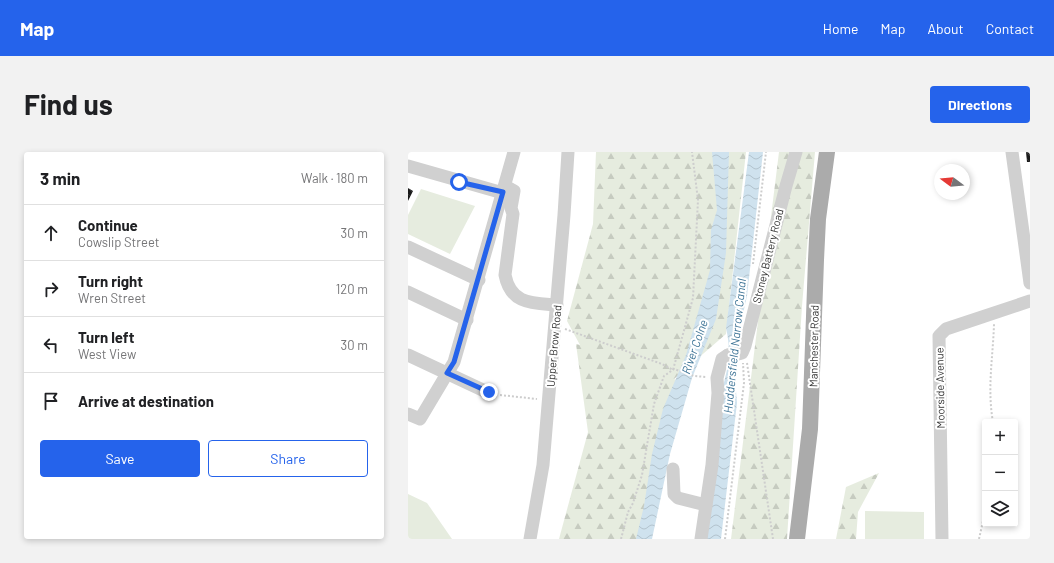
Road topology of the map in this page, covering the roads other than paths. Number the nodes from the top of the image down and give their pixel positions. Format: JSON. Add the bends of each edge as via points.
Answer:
{"nodes":[{"id":1,"x":514,"y":152,"type":"edge"},
{"id":2,"x":568,"y":152,"type":"edge"},
{"id":3,"x":788,"y":152,"type":"edge"},
{"id":4,"x":796,"y":152,"type":"edge"},
{"id":5,"x":827,"y":152,"type":"edge"},
{"id":6,"x":1012,"y":152,"type":"edge"},
{"id":7,"x":408,"y":166,"type":"edge"},
{"id":8,"x":786,"y":186,"type":"junction"},
{"id":9,"x":504,"y":189,"type":"junction"},
{"id":10,"x":408,"y":247,"type":"edge"},
{"id":11,"x":1030,"y":275,"type":"edge"},
{"id":12,"x":479,"y":280,"type":"junction"},
{"id":13,"x":408,"y":292,"type":"edge"},
{"id":14,"x":1030,"y":301,"type":"edge"},
{"id":15,"x":557,"y":305,"type":"junction"},
{"id":16,"x":467,"y":320,"type":"junction"},
{"id":17,"x":408,"y":355,"type":"edge"},
{"id":18,"x":447,"y":373,"type":"junction"},
{"id":19,"x":494,"y":394,"type":"road end"},
{"id":20,"x":408,"y":414,"type":"edge"},
{"id":21,"x":674,"y":470,"type":"dead end"},
{"id":22,"x":706,"y":505,"type":"junction"},
{"id":23,"x":530,"y":539,"type":"edge"},
{"id":24,"x":701,"y":539,"type":"edge"},
{"id":25,"x":797,"y":539,"type":"edge"},
{"id":26,"x":942,"y":539,"type":"edge"}],
"edges":[{"from":1,"to":9,"type":"street"},
{"from":2,"to":15,"type":"street","name":"Upper Brow Road"},
{"from":3,"to":8,"type":"street","via":[[783,177]]},
{"from":4,"to":8,"type":"street","name":"Stoney Battery Road"},
{"from":5,"to":25,"type":"main road","name":"Manchester Road","via":[[818,226],[810,429]]},
{"from":6,"to":11,"type":"street"},
{"from":7,"to":9,"type":"street"},
{"from":8,"to":22,"type":"street","name":"Stoney Battery Road","via":[[737,357],[722,359],[718,367],[712,465]]},
{"from":9,"to":12,"type":"street"},
{"from":9,"to":15,"type":"street","via":[[514,191],[511,208],[514,214],[505,275],[507,284],[519,299]]},
{"from":10,"to":12,"type":"street"},
{"from":12,"to":16,"type":"street"},
{"from":13,"to":16,"type":"street"},
{"from":14,"to":26,"type":"street","name":"Moorside Avenue","via":[[946,329],[939,336]]},
{"from":15,"to":23,"type":"street","name":"Upper Brow Road","via":[[543,464]]},
{"from":16,"to":18,"type":"street","via":[[454,362]]},
{"from":17,"to":18,"type":"street"},
{"from":18,"to":19,"type":"street"},
{"from":18,"to":20,"type":"street","via":[[420,419]]},
{"from":21,"to":22,"type":"street","via":[[674,494],[678,498]]},
{"from":22,"to":24,"type":"street","name":"Stoney Battery Road"}]}
